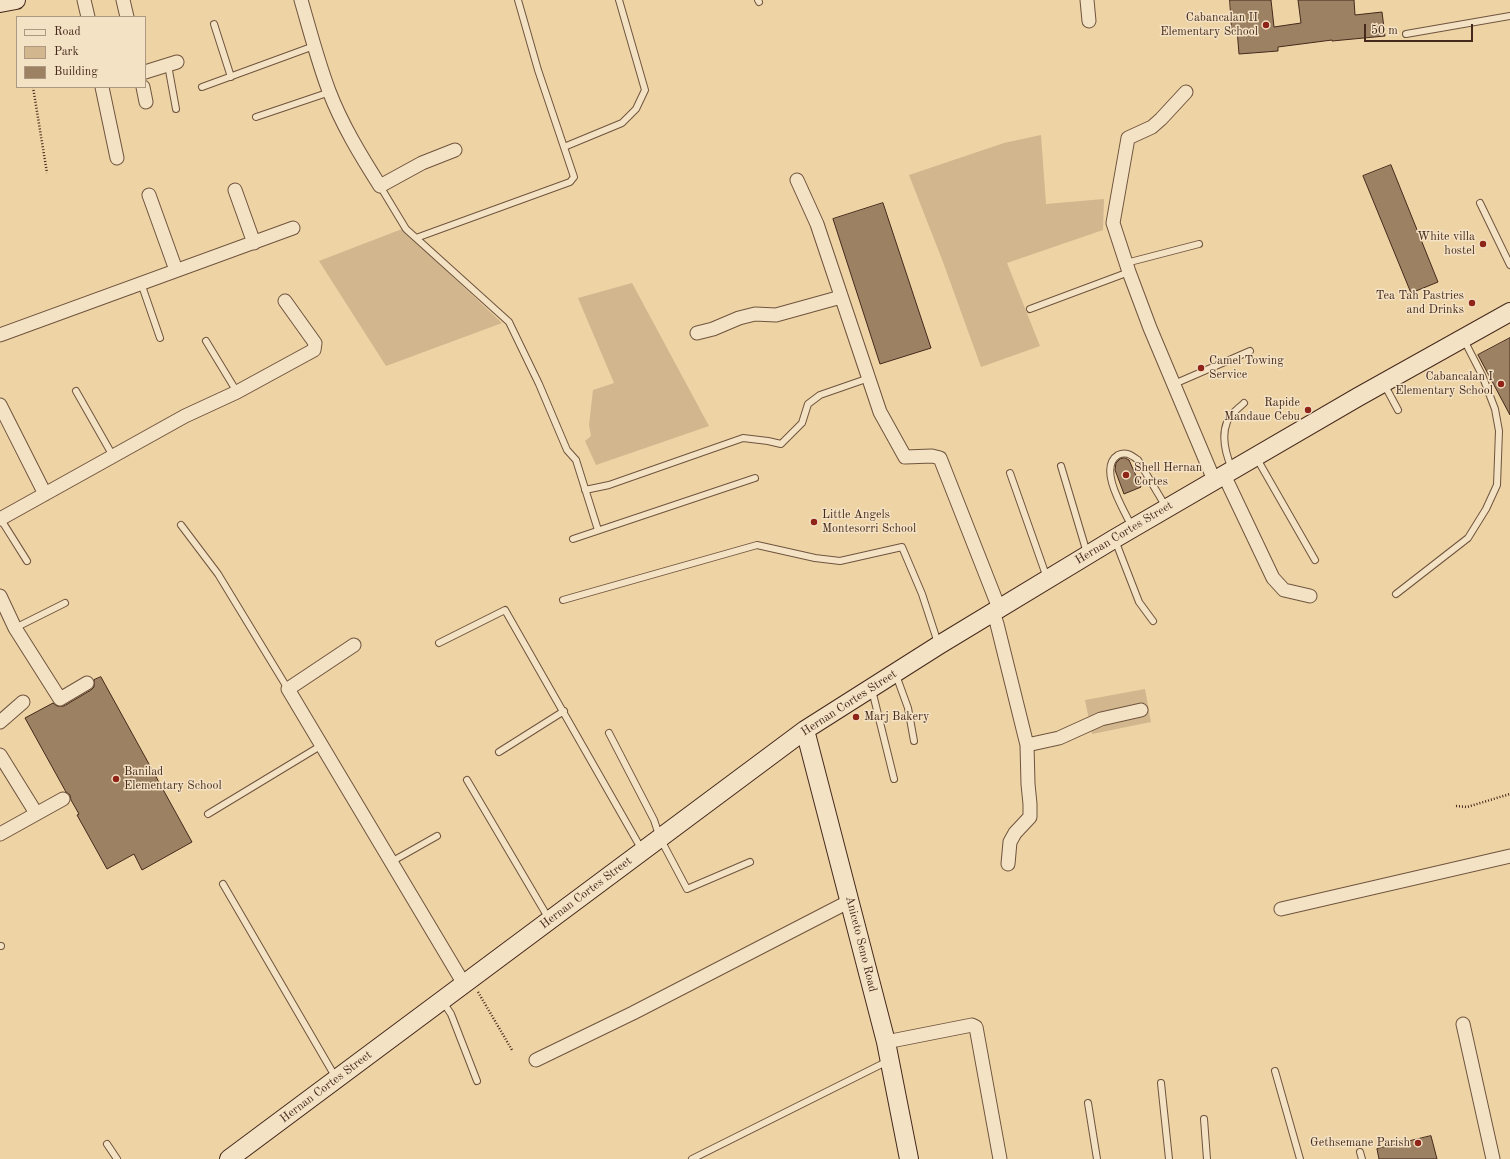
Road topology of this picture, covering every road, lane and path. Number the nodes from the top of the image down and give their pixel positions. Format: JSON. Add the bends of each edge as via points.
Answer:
{"nodes":[{"id":1,"x":16,"y":0,"type":"edge"},
{"id":2,"x":84,"y":0,"type":"edge"},
{"id":3,"x":123,"y":0,"type":"edge"},
{"id":4,"x":301,"y":0,"type":"edge"},
{"id":5,"x":518,"y":0,"type":"edge"},
{"id":6,"x":619,"y":0,"type":"edge"},
{"id":7,"x":1087,"y":0,"type":"edge"},
{"id":8,"x":0,"y":3,"type":"edge"},
{"id":9,"x":88,"y":16,"type":"edge"},
{"id":10,"x":127,"y":16,"type":"edge"},
{"id":11,"x":1510,"y":16,"type":"edge"},
{"id":12,"x":1089,"y":21,"type":"dead end"},
{"id":13,"x":214,"y":24,"type":"dead end"},
{"id":14,"x":1406,"y":34,"type":"dead end"},
{"id":15,"x":314,"y":46,"type":"junction"},
{"id":16,"x":172,"y":64,"type":"joint"},
{"id":17,"x":146,"y":72,"type":"edge"},
{"id":18,"x":231,"y":77,"type":"junction"},
{"id":19,"x":202,"y":87,"type":"dead end"},
{"id":20,"x":33,"y":88,"type":"edge"},
{"id":21,"x":102,"y":88,"type":"edge"},
{"id":22,"x":143,"y":88,"type":"edge"},
{"id":23,"x":330,"y":92,"type":"junction"},
{"id":24,"x":1186,"y":92,"type":"dead end"},
{"id":25,"x":146,"y":102,"type":"dead end"},
{"id":26,"x":176,"y":110,"type":"dead end"},
{"id":27,"x":256,"y":117,"type":"dead end"},
{"id":28,"x":564,"y":147,"type":"junction"},
{"id":29,"x":455,"y":150,"type":"dead end"},
{"id":30,"x":117,"y":158,"type":"dead end"},
{"id":31,"x":47,"y":173,"type":"dead end"},
{"id":32,"x":797,"y":180,"type":"dead end"},
{"id":33,"x":380,"y":186,"type":"junction"},
{"id":34,"x":235,"y":190,"type":"dead end"},
{"id":35,"x":149,"y":195,"type":"dead end"},
{"id":36,"x":1480,"y":203,"type":"dead end"},
{"id":37,"x":293,"y":228,"type":"dead end"},
{"id":38,"x":416,"y":238,"type":"junction"},
{"id":39,"x":254,"y":243,"type":"junction"},
{"id":40,"x":1199,"y":244,"type":"dead end"},
{"id":41,"x":1510,"y":265,"type":"edge"},
{"id":42,"x":1128,"y":267,"type":"junction"},
{"id":43,"x":176,"y":270,"type":"junction"},
{"id":44,"x":142,"y":283,"type":"junction"},
{"id":45,"x":841,"y":297,"type":"junction"},
{"id":46,"x":285,"y":301,"type":"dead end"},
{"id":47,"x":1030,"y":309,"type":"dead end"},
{"id":48,"x":1510,"y":312,"type":"edge"},
{"id":49,"x":697,"y":333,"type":"dead end"},
{"id":50,"x":0,"y":336,"type":"edge"},
{"id":51,"x":160,"y":338,"type":"dead end"},
{"id":52,"x":1464,"y":338,"type":"junction"},
{"id":53,"x":206,"y":341,"type":"dead end"},
{"id":54,"x":1250,"y":351,"type":"dead end"},
{"id":55,"x":869,"y":378,"type":"junction"},
{"id":56,"x":1384,"y":383,"type":"junction"},
{"id":57,"x":1174,"y":384,"type":"junction"},
{"id":58,"x":76,"y":391,"type":"dead end"},
{"id":59,"x":237,"y":392,"type":"junction"},
{"id":60,"x":1244,"y":403,"type":"dead end"},
{"id":61,"x":0,"y":405,"type":"edge"},
{"id":62,"x":1398,"y":410,"type":"dead end"},
{"id":63,"x":113,"y":456,"type":"junction"},
{"id":64,"x":1256,"y":456,"type":"junction"},
{"id":65,"x":1061,"y":466,"type":"dead end"},
{"id":66,"x":1010,"y":473,"type":"dead end"},
{"id":67,"x":1224,"y":475,"type":"junction"},
{"id":68,"x":754,"y":478,"type":"dead end"},
{"id":69,"x":585,"y":490,"type":"junction"},
{"id":70,"x":45,"y":494,"type":"junction"},
{"id":71,"x":1166,"y":508,"type":"junction"},
{"id":72,"x":0,"y":518,"type":"edge"},
{"id":73,"x":181,"y":525,"type":"dead end"},
{"id":74,"x":1132,"y":528,"type":"junction"},
{"id":75,"x":598,"y":530,"type":"junction"},
{"id":76,"x":573,"y":539,"type":"dead end"},
{"id":77,"x":1114,"y":539,"type":"junction"},
{"id":78,"x":1088,"y":555,"type":"junction"},
{"id":79,"x":1315,"y":560,"type":"dead end"},
{"id":80,"x":27,"y":561,"type":"dead end"},
{"id":81,"x":1047,"y":579,"type":"junction"},
{"id":82,"x":1396,"y":594,"type":"dead end"},
{"id":83,"x":0,"y":596,"type":"edge"},
{"id":84,"x":1310,"y":596,"type":"dead end"},
{"id":85,"x":563,"y":600,"type":"dead end"},
{"id":86,"x":65,"y":603,"type":"dead end"},
{"id":87,"x":996,"y":610,"type":"junction"},
{"id":88,"x":1153,"y":621,"type":"dead end"},
{"id":89,"x":15,"y":628,"type":"junction"},
{"id":90,"x":439,"y":643,"type":"dead end"},
{"id":91,"x":354,"y":645,"type":"dead end"},
{"id":92,"x":939,"y":645,"type":"junction"},
{"id":93,"x":895,"y":674,"type":"junction"},
{"id":94,"x":87,"y":683,"type":"dead end"},
{"id":95,"x":872,"y":688,"type":"junction"},
{"id":96,"x":288,"y":689,"type":"junction"},
{"id":97,"x":23,"y":702,"type":"dead end"},
{"id":98,"x":1141,"y":710,"type":"dead end"},
{"id":99,"x":564,"y":711,"type":"junction"},
{"id":100,"x":0,"y":722,"type":"edge"},
{"id":101,"x":805,"y":730,"type":"junction"},
{"id":102,"x":609,"y":733,"type":"dead end"},
{"id":103,"x":914,"y":741,"type":"dead end"},
{"id":104,"x":322,"y":745,"type":"junction"},
{"id":105,"x":1027,"y":745,"type":"junction"},
{"id":106,"x":499,"y":752,"type":"dead end"},
{"id":107,"x":0,"y":755,"type":"edge"},
{"id":108,"x":894,"y":778,"type":"dead end"},
{"id":109,"x":467,"y":780,"type":"dead end"},
{"id":110,"x":1510,"y":794,"type":"edge"},
{"id":111,"x":63,"y":799,"type":"dead end"},
{"id":112,"x":1456,"y":806,"type":"dead end"},
{"id":113,"x":36,"y":813,"type":"junction"},
{"id":114,"x":208,"y":814,"type":"dead end"},
{"id":115,"x":0,"y":834,"type":"edge"},
{"id":116,"x":437,"y":836,"type":"dead end"},
{"id":117,"x":660,"y":838,"type":"junction"},
{"id":118,"x":643,"y":851,"type":"junction"},
{"id":119,"x":1510,"y":856,"type":"edge"},
{"id":120,"x":391,"y":862,"type":"junction"},
{"id":121,"x":750,"y":862,"type":"dead end"},
{"id":122,"x":1008,"y":864,"type":"dead end"},
{"id":123,"x":223,"y":884,"type":"dead end"},
{"id":124,"x":850,"y":901,"type":"junction"},
{"id":125,"x":1280,"y":909,"type":"dead end"},
{"id":126,"x":550,"y":920,"type":"junction"},
{"id":127,"x":467,"y":982,"type":"junction"},
{"id":128,"x":442,"y":1001,"type":"junction"},
{"id":129,"x":1463,"y":1024,"type":"dead end"},
{"id":130,"x":886,"y":1042,"type":"junction"},
{"id":131,"x":512,"y":1050,"type":"dead end"},
{"id":132,"x":536,"y":1060,"type":"dead end"},
{"id":133,"x":889,"y":1060,"type":"junction"},
{"id":134,"x":1275,"y":1071,"type":"dead end"},
{"id":135,"x":337,"y":1079,"type":"junction"},
{"id":136,"x":477,"y":1081,"type":"dead end"},
{"id":137,"x":1161,"y":1083,"type":"dead end"},
{"id":138,"x":1088,"y":1103,"type":"dead end"},
{"id":139,"x":1204,"y":1119,"type":"dead end"},
{"id":140,"x":107,"y":1144,"type":"dead end"},
{"id":141,"x":1360,"y":1152,"type":"dead end"},
{"id":142,"x":117,"y":1159,"type":"edge"},
{"id":143,"x":229,"y":1159,"type":"edge"},
{"id":144,"x":692,"y":1159,"type":"edge"},
{"id":145,"x":909,"y":1159,"type":"edge"},
{"id":146,"x":1000,"y":1159,"type":"edge"},
{"id":147,"x":1096,"y":1159,"type":"edge"},
{"id":148,"x":1169,"y":1159,"type":"edge"},
{"id":149,"x":1207,"y":1159,"type":"edge"},
{"id":150,"x":1300,"y":1159,"type":"edge"},
{"id":151,"x":1362,"y":1159,"type":"edge"},
{"id":152,"x":1493,"y":1159,"type":"edge"}],
"edges":[{"from":1,"to":8,"type":"main road"},
{"from":2,"to":9,"type":"street"},
{"from":3,"to":10,"type":"street"},
{"from":4,"to":15,"type":"street"},
{"from":5,"to":28,"type":"lane"},
{"from":6,"to":28,"type":"lane","via":[[645,90],[636,109],[622,123]]},
{"from":7,"to":12,"type":"street"},
{"from":11,"to":14,"type":"lane"},
{"from":13,"to":18,"type":"lane"},
{"from":15,"to":18,"type":"lane"},
{"from":15,"to":23,"type":"street"},
{"from":16,"to":17,"type":"street"},
{"from":16,"to":26,"type":"lane"},
{"from":18,"to":19,"type":"lane"},
{"from":20,"to":31,"type":"path"},
{"from":21,"to":30,"type":"street"},
{"from":22,"to":25,"type":"street"},
{"from":23,"to":27,"type":"lane"},
{"from":23,"to":33,"type":"street","via":[[355,147]]},
{"from":24,"to":42,"type":"street","via":[[1152,127],[1128,138],[1113,223]]},
{"from":28,"to":38,"type":"lane","via":[[574,177],[570,182]]},
{"from":29,"to":33,"type":"street","via":[[422,163]]},
{"from":32,"to":45,"type":"street","via":[[817,224]]},
{"from":33,"to":38,"type":"lane","via":[[406,229]]},
{"from":34,"to":39,"type":"street"},
{"from":35,"to":43,"type":"street"},
{"from":36,"to":41,"type":"lane"},
{"from":37,"to":39,"type":"street"},
{"from":38,"to":69,"type":"lane","via":[[509,322],[567,450],[576,460]]},
{"from":39,"to":43,"type":"street"},
{"from":40,"to":42,"type":"lane"},
{"from":42,"to":47,"type":"lane"},
{"from":42,"to":57,"type":"street"},
{"from":43,"to":44,"type":"street"},
{"from":44,"to":50,"type":"street"},
{"from":44,"to":51,"type":"lane"},
{"from":45,"to":49,"type":"street","via":[[776,315],[755,314]]},
{"from":45,"to":55,"type":"street"},
{"from":46,"to":59,"type":"street","via":[[315,343],[314,350]]},
{"from":48,"to":52,"type":"main road","name":"Hernan Cortes Street"},
{"from":52,"to":56,"type":"main road","name":"Hernan Cortes Street"},
{"from":52,"to":82,"type":"lane","via":[[1495,408],[1499,431],[1497,485],[1468,538]]},
{"from":53,"to":59,"type":"lane"},
{"from":54,"to":57,"type":"lane"},
{"from":55,"to":69,"type":"lane","via":[[820,395],[808,404],[802,423],[781,444],[742,438],[609,485]]},
{"from":55,"to":87,"type":"street","via":[[880,412],[905,457],[940,458]]},
{"from":56,"to":62,"type":"lane"},
{"from":56,"to":64,"type":"main road","name":"Hernan Cortes Street"},
{"from":57,"to":67,"type":"street"},
{"from":58,"to":63,"type":"lane"},
{"from":59,"to":63,"type":"street","via":[[185,416]]},
{"from":60,"to":67,"type":"lane","via":[[1227,421],[1224,435],[1227,458]]},
{"from":61,"to":70,"type":"street"},
{"from":63,"to":70,"type":"street"},
{"from":64,"to":67,"type":"main road","name":"Hernan Cortes Street"},
{"from":64,"to":79,"type":"lane"},
{"from":65,"to":78,"type":"lane"},
{"from":66,"to":81,"type":"lane"},
{"from":67,"to":71,"type":"main road","name":"Hernan Cortes Street"},
{"from":67,"to":84,"type":"street","via":[[1273,578],[1284,590]]},
{"from":68,"to":75,"type":"lane"},
{"from":69,"to":75,"type":"lane"},
{"from":70,"to":72,"type":"street"},
{"from":71,"to":74,"type":"main road","name":"Hernan Cortes Street"},
{"from":71,"to":74,"type":"lane","via":[[1138,460],[1124,452],[1119,454],[1110,462],[1109,468],[1111,479]]},
{"from":72,"to":80,"type":"lane"},
{"from":73,"to":96,"type":"lane","via":[[218,574]]},
{"from":74,"to":77,"type":"main road","name":"Hernan Cortes Street"},
{"from":75,"to":76,"type":"lane"},
{"from":77,"to":78,"type":"main road","name":"Hernan Cortes Street"},
{"from":77,"to":88,"type":"lane","via":[[1139,602]]},
{"from":78,"to":81,"type":"main road","name":"Hernan Cortes Street"},
{"from":81,"to":87,"type":"main road","name":"Hernan Cortes Street"},
{"from":83,"to":89,"type":"street"},
{"from":85,"to":92,"type":"lane","via":[[757,545],[840,561],[902,547],[922,594]]},
{"from":86,"to":89,"type":"lane"},
{"from":87,"to":92,"type":"main road","name":"Hernan Cortes Street"},
{"from":87,"to":105,"type":"street","via":[[997,624]]},
{"from":89,"to":94,"type":"street","via":[[60,699]]},
{"from":90,"to":99,"type":"lane","via":[[505,610]]},
{"from":91,"to":96,"type":"street"},
{"from":92,"to":93,"type":"main road","name":"Hernan Cortes Street"},
{"from":93,"to":95,"type":"main road","name":"Hernan Cortes Street"},
{"from":93,"to":103,"type":"lane","via":[[908,708]]},
{"from":95,"to":101,"type":"main road","name":"Hernan Cortes Street"},
{"from":95,"to":108,"type":"lane"},
{"from":96,"to":104,"type":"street"},
{"from":97,"to":100,"type":"street"},
{"from":98,"to":105,"type":"street","via":[[1101,719],[1059,738]]},
{"from":99,"to":106,"type":"lane"},
{"from":99,"to":118,"type":"lane"},
{"from":101,"to":117,"type":"main road","name":"Hernan Cortes Street"},
{"from":101,"to":124,"type":"main road","name":"Aniceto Seno Road"},
{"from":102,"to":117,"type":"lane","via":[[654,820]]},
{"from":104,"to":114,"type":"lane"},
{"from":104,"to":120,"type":"street"},
{"from":105,"to":122,"type":"street","via":[[1030,817],[1010,842]]},
{"from":107,"to":113,"type":"street"},
{"from":109,"to":126,"type":"lane"},
{"from":110,"to":112,"type":"path","via":[[1467,807]]},
{"from":111,"to":113,"type":"street"},
{"from":113,"to":115,"type":"street"},
{"from":116,"to":120,"type":"lane"},
{"from":117,"to":118,"type":"main road","name":"Hernan Cortes Street"},
{"from":117,"to":121,"type":"lane","via":[[686,889]]},
{"from":118,"to":126,"type":"main road","name":"Hernan Cortes Street"},
{"from":119,"to":125,"type":"street"},
{"from":120,"to":127,"type":"street"},
{"from":123,"to":135,"type":"lane"},
{"from":124,"to":130,"type":"main road","name":"Aniceto Seno Road"},
{"from":124,"to":132,"type":"street"},
{"from":126,"to":127,"type":"main road","name":"Hernan Cortes Street"},
{"from":127,"to":128,"type":"main road","name":"Hernan Cortes Street"},
{"from":127,"to":131,"type":"path"},
{"from":128,"to":135,"type":"main road","name":"Hernan Cortes Street"},
{"from":128,"to":136,"type":"lane","via":[[451,1014]]},
{"from":129,"to":152,"type":"street"},
{"from":130,"to":133,"type":"main road","name":"Aniceto Seno Road"},
{"from":130,"to":146,"type":"street","via":[[972,1025],[976,1027]]},
{"from":133,"to":144,"type":"lane"},
{"from":133,"to":145,"type":"main road","name":"Aniceto Seno Road"},
{"from":134,"to":150,"type":"lane"},
{"from":135,"to":143,"type":"main road","name":"Hernan Cortes Street"},
{"from":137,"to":148,"type":"lane"},
{"from":138,"to":147,"type":"lane"},
{"from":139,"to":149,"type":"lane"},
{"from":140,"to":142,"type":"lane"},
{"from":141,"to":151,"type":"lane"}]}
